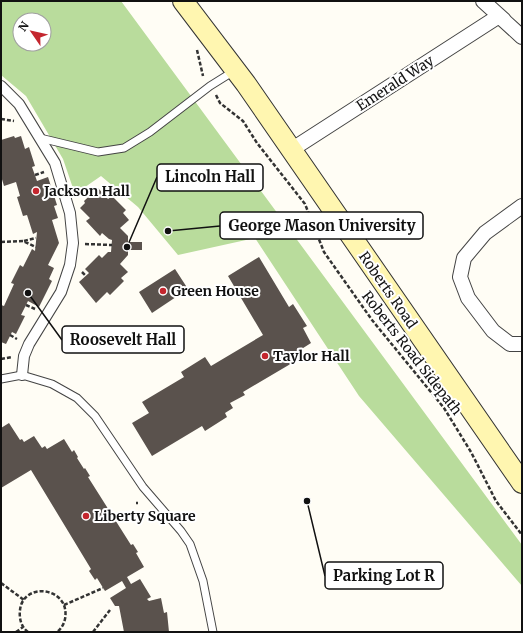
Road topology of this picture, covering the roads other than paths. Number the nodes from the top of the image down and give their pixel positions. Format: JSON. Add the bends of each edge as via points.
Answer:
{"nodes":[{"id":1,"x":183,"y":1,"type":"edge"},
{"id":2,"x":483,"y":1,"type":"edge"},
{"id":3,"x":501,"y":18,"type":"junction"},
{"id":4,"x":522,"y":37,"type":"edge"},
{"id":5,"x":236,"y":70,"type":"junction"},
{"id":6,"x":1,"y":86,"type":"edge"},
{"id":7,"x":40,"y":138,"type":"junction"},
{"id":8,"x":291,"y":150,"type":"junction"},
{"id":9,"x":522,"y":206,"type":"edge"},
{"id":10,"x":522,"y":344,"type":"edge"},
{"id":11,"x":22,"y":374,"type":"junction"},
{"id":12,"x":1,"y":379,"type":"edge"},
{"id":13,"x":522,"y":483,"type":"edge"},
{"id":14,"x":213,"y":632,"type":"edge"}],
"edges":[{"from":1,"to":5,"type":"main road","name":"Roberts Road"},
{"from":2,"to":3,"type":"street"},
{"from":3,"to":4,"type":"street"},
{"from":3,"to":8,"type":"street","name":"Emerald Way"},
{"from":5,"to":7,"type":"lane","via":[[124,148],[98,152]]},
{"from":5,"to":8,"type":"main road","name":"Roberts Road"},
{"from":6,"to":7,"type":"street","via":[[19,104]]},
{"from":7,"to":11,"type":"street","via":[[55,163],[70,212],[73,243],[70,265],[61,292],[29,344],[24,356]]},
{"from":8,"to":13,"type":"main road","name":"Roberts Road"},
{"from":9,"to":10,"type":"street","via":[[485,233],[464,258],[460,277],[468,298],[493,331],[510,344]]},
{"from":11,"to":12,"type":"lane"},
{"from":11,"to":14,"type":"lane","via":[[52,384],[81,402],[95,416],[143,487],[181,531],[190,544],[203,581]]}]}
